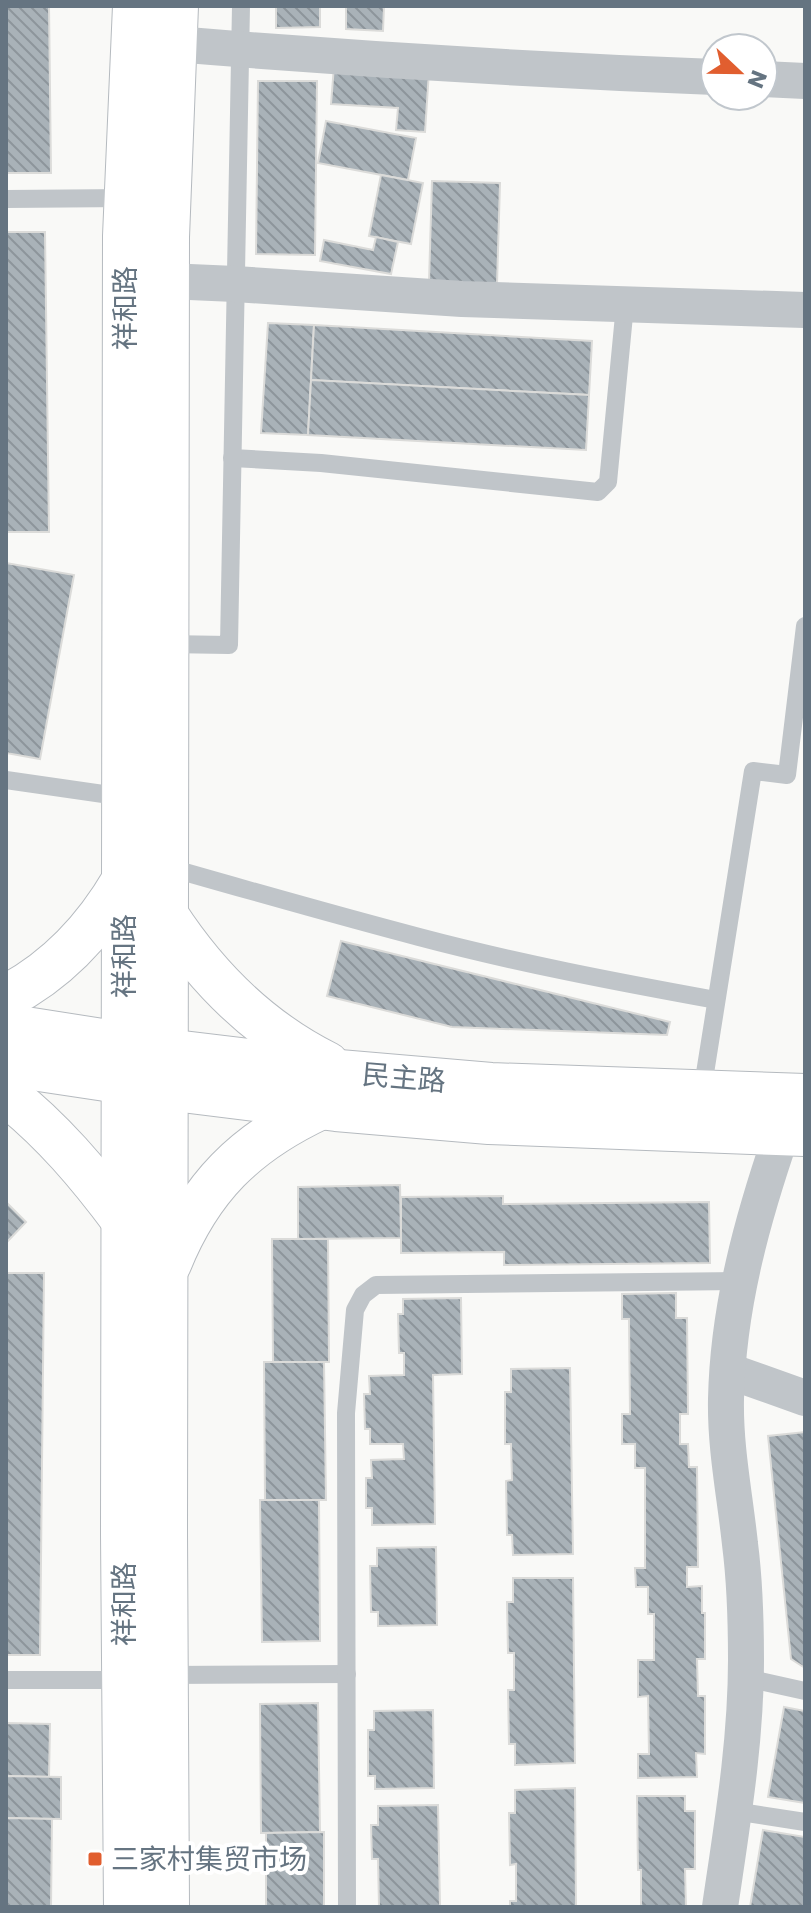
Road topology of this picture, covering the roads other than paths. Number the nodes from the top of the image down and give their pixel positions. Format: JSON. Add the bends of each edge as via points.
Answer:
{"nodes":[{"id":1,"x":135,"y":6,"type":"edge"},
{"id":2,"x":241,"y":6,"type":"edge"},
{"id":3,"x":175,"y":25,"type":"edge"},
{"id":4,"x":240,"y":49,"type":"junction"},
{"id":5,"x":699,"y":76,"type":"edge"},
{"id":6,"x":779,"y":80,"type":"edge"},
{"id":7,"x":805,"y":81,"type":"edge"},
{"id":8,"x":127,"y":198,"type":"junction"},
{"id":9,"x":6,"y":199,"type":"edge"},
{"id":10,"x":167,"y":281,"type":"junction"},
{"id":11,"x":235,"y":284,"type":"junction"},
{"id":12,"x":625,"y":305,"type":"junction"},
{"id":13,"x":805,"y":310,"type":"edge"},
{"id":14,"x":232,"y":458,"type":"junction"},
{"id":15,"x":805,"y":626,"type":"edge"},
{"id":16,"x":166,"y":644,"type":"junction"},
{"id":17,"x":796,"y":777,"type":"edge"},
{"id":18,"x":6,"y":780,"type":"edge"},
{"id":19,"x":124,"y":797,"type":"junction"},
{"id":20,"x":166,"y":867,"type":"junction"},
{"id":21,"x":124,"y":880,"type":"junction"},
{"id":22,"x":166,"y":915,"type":"junction"},
{"id":23,"x":6,"y":997,"type":"edge"},
{"id":24,"x":716,"y":1000,"type":"junction"},
{"id":25,"x":6,"y":1026,"type":"edge"},
{"id":26,"x":6,"y":1064,"type":"edge"},
{"id":27,"x":145,"y":1067,"type":"junction"},
{"id":28,"x":344,"y":1073,"type":"junction"},
{"id":29,"x":702,"y":1093,"type":"junction"},
{"id":30,"x":6,"y":1094,"type":"edge"},
{"id":31,"x":805,"y":1096,"type":"edge"},
{"id":32,"x":319,"y":1108,"type":"junction"},
{"id":33,"x":793,"y":1133,"type":"edge"},
{"id":34,"x":124,"y":1221,"type":"junction"},
{"id":35,"x":165,"y":1273,"type":"junction"},
{"id":36,"x":740,"y":1281,"type":"junction"},
{"id":37,"x":729,"y":1371,"type":"junction"},
{"id":38,"x":805,"y":1398,"type":"edge"},
{"id":39,"x":347,"y":1674,"type":"junction"},
{"id":40,"x":145,"y":1678,"type":"junction"},
{"id":41,"x":746,"y":1678,"type":"junction"},
{"id":42,"x":6,"y":1680,"type":"edge"},
{"id":43,"x":805,"y":1691,"type":"edge"},
{"id":44,"x":734,"y":1811,"type":"junction"},
{"id":45,"x":805,"y":1822,"type":"edge"},
{"id":46,"x":126,"y":1907,"type":"edge"},
{"id":47,"x":167,"y":1907,"type":"edge"},
{"id":48,"x":347,"y":1907,"type":"edge"},
{"id":49,"x":720,"y":1907,"type":"edge"}],
"edges":[{"from":1,"to":8,"type":"main road","name":"祥和路"},
{"from":2,"to":4,"type":"lane"},
{"from":3,"to":4,"type":"street"},
{"from":3,"to":10,"type":"main road","name":"祥和路"},
{"from":4,"to":5,"type":"street"},
{"from":4,"to":11,"type":"lane"},
{"from":6,"to":7,"type":"street"},
{"from":8,"to":9,"type":"lane"},
{"from":8,"to":19,"type":"main road","name":"祥和路"},
{"from":10,"to":11,"type":"street"},
{"from":10,"to":16,"type":"main road","name":"祥和路"},
{"from":11,"to":12,"type":"street"},
{"from":11,"to":14,"type":"lane"},
{"from":12,"to":13,"type":"street"},
{"from":12,"to":14,"type":"lane","via":[[608,482],[598,492]]},
{"from":14,"to":16,"type":"lane","via":[[229,645]]},
{"from":15,"to":17,"type":"lane"},
{"from":16,"to":20,"type":"main road","name":"祥和路"},
{"from":17,"to":24,"type":"lane","via":[[753,771]]},
{"from":18,"to":19,"type":"lane"},
{"from":19,"to":21,"type":"main road","name":"祥和路"},
{"from":20,"to":22,"type":"main road","name":"祥和路"},
{"from":20,"to":24,"type":"lane","via":[[420,937]]},
{"from":21,"to":23,"type":"main road","via":[[75,947]]},
{"from":21,"to":27,"type":"main road","name":"祥和路"},
{"from":22,"to":27,"type":"main road","name":"祥和路"},
{"from":22,"to":28,"type":"main road","via":[[206,970],[254,1018]]},
{"from":24,"to":29,"type":"lane"},
{"from":25,"to":27,"type":"main road","name":"民主路"},
{"from":26,"to":27,"type":"main road","name":"民主路"},
{"from":27,"to":28,"type":"main road","name":"民主路"},
{"from":27,"to":32,"type":"main road","name":"民主路"},
{"from":27,"to":34,"type":"main road","name":"祥和路"},
{"from":27,"to":35,"type":"main road","name":"祥和路"},
{"from":28,"to":29,"type":"main road","name":"民主路"},
{"from":29,"to":31,"type":"main road","name":"民主路"},
{"from":30,"to":34,"type":"main road","via":[[69,1153]]},
{"from":32,"to":33,"type":"main road","name":"民主路","via":[[489,1122]]},
{"from":32,"to":35,"type":"main road","via":[[261,1140],[228,1170],[193,1214]]},
{"from":33,"to":36,"type":"street","via":[[760,1196]]},
{"from":34,"to":40,"type":"main road","name":"祥和路"},
{"from":35,"to":40,"type":"main road","name":"祥和路"},
{"from":36,"to":37,"type":"street"},
{"from":36,"to":39,"type":"lane","via":[[376,1285],[363,1295],[355,1310],[346,1413]]},
{"from":37,"to":38,"type":"street"},
{"from":37,"to":41,"type":"street","via":[[728,1445],[741,1547]]},
{"from":39,"to":40,"type":"lane"},
{"from":39,"to":48,"type":"lane"},
{"from":40,"to":42,"type":"lane"},
{"from":40,"to":46,"type":"main road","name":"祥和路"},
{"from":40,"to":47,"type":"main road","name":"祥和路"},
{"from":41,"to":43,"type":"lane"},
{"from":41,"to":44,"type":"street"},
{"from":44,"to":45,"type":"lane"},
{"from":44,"to":49,"type":"street"}]}
